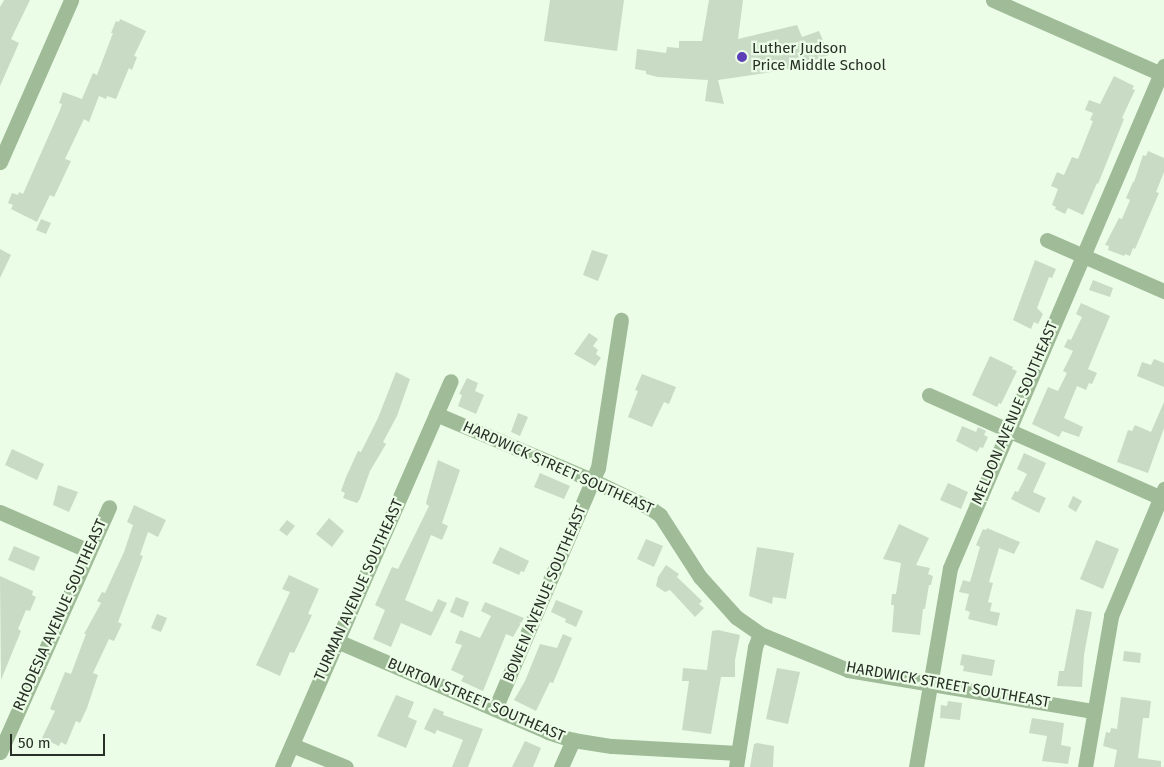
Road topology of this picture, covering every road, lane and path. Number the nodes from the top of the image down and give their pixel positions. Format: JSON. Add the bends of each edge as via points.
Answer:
{"nodes":[{"id":1,"x":70,"y":0,"type":"edge"},
{"id":2,"x":993,"y":0,"type":"edge"},
{"id":3,"x":1163,"y":71,"type":"edge"},
{"id":4,"x":0,"y":162,"type":"edge"},
{"id":5,"x":1047,"y":240,"type":"dead end"},
{"id":6,"x":1082,"y":255,"type":"junction"},
{"id":7,"x":1164,"y":291,"type":"edge"},
{"id":8,"x":621,"y":320,"type":"dead end"},
{"id":9,"x":451,"y":381,"type":"dead end"},
{"id":10,"x":929,"y":395,"type":"dead end"},
{"id":11,"x":436,"y":414,"type":"junction"},
{"id":12,"x":1007,"y":430,"type":"junction"},
{"id":13,"x":594,"y":481,"type":"junction"},
{"id":14,"x":1163,"y":495,"type":"edge"},
{"id":15,"x":109,"y":507,"type":"dead end"},
{"id":16,"x":0,"y":512,"type":"edge"},
{"id":17,"x":89,"y":551,"type":"junction"},
{"id":18,"x":760,"y":634,"type":"junction"},
{"id":19,"x":337,"y":641,"type":"junction"},
{"id":20,"x":930,"y":683,"type":"junction"},
{"id":21,"x":495,"y":709,"type":"junction"},
{"id":22,"x":1094,"y":711,"type":"junction"},
{"id":23,"x":573,"y":740,"type":"junction"},
{"id":24,"x":292,"y":745,"type":"junction"},
{"id":25,"x":0,"y":752,"type":"edge"},
{"id":26,"x":737,"y":760,"type":"edge"},
{"id":27,"x":282,"y":767,"type":"edge"},
{"id":28,"x":346,"y":767,"type":"edge"},
{"id":29,"x":561,"y":767,"type":"edge"},
{"id":30,"x":916,"y":767,"type":"edge"},
{"id":31,"x":1085,"y":767,"type":"edge"}],
"edges":[{"from":1,"to":4,"type":"street"},
{"from":2,"to":3,"type":"street"},
{"from":3,"to":6,"type":"street","name":"MELDON AVENUE SOUTHEAST"},
{"from":5,"to":6,"type":"street"},
{"from":6,"to":7,"type":"street"},
{"from":6,"to":12,"type":"street","name":"MELDON AVENUE SOUTHEAST"},
{"from":8,"to":13,"type":"street","name":"BOWEN AVENUE SOUTHEAST"},
{"from":9,"to":11,"type":"street","name":"TURMAN AVENUE SOUTHEAST"},
{"from":10,"to":12,"type":"street"},
{"from":11,"to":13,"type":"street","name":"HARDWICK STREET SOUTHEAST"},
{"from":11,"to":19,"type":"street","name":"TURMAN AVENUE SOUTHEAST"},
{"from":12,"to":14,"type":"street"},
{"from":12,"to":20,"type":"street","name":"MELDON AVENUE SOUTHEAST","via":[[950,568]]},
{"from":13,"to":18,"type":"street","name":"HARDWICK STREET SOUTHEAST","via":[[660,515],[700,577],[736,617]]},
{"from":13,"to":21,"type":"street","name":"BOWEN AVENUE SOUTHEAST"},
{"from":14,"to":22,"type":"street","via":[[1111,616]]},
{"from":15,"to":17,"type":"street","name":"RHODESIA AVENUE SOUTHEAST"},
{"from":16,"to":17,"type":"street"},
{"from":17,"to":25,"type":"street","name":"RHODESIA AVENUE SOUTHEAST"},
{"from":18,"to":20,"type":"street","name":"HARDWICK STREET SOUTHEAST","via":[[848,670]]},
{"from":18,"to":26,"type":"street","via":[[755,647]]},
{"from":19,"to":21,"type":"street","name":"BURTON STREET SOUTHEAST"},
{"from":19,"to":24,"type":"street","name":"TURMAN AVENUE SOUTHEAST"},
{"from":20,"to":22,"type":"street","name":"HARDWICK STREET SOUTHEAST"},
{"from":20,"to":30,"type":"street","name":"MELDON AVENUE SOUTHEAST"},
{"from":21,"to":23,"type":"street","name":"BURTON STREET SOUTHEAST"},
{"from":22,"to":31,"type":"street"},
{"from":23,"to":26,"type":"street","name":"BURTON STREET SOUTHEAST"},
{"from":23,"to":29,"type":"street"},
{"from":24,"to":27,"type":"street","name":"TURMAN AVENUE SOUTHEAST"},
{"from":24,"to":28,"type":"street"}]}
